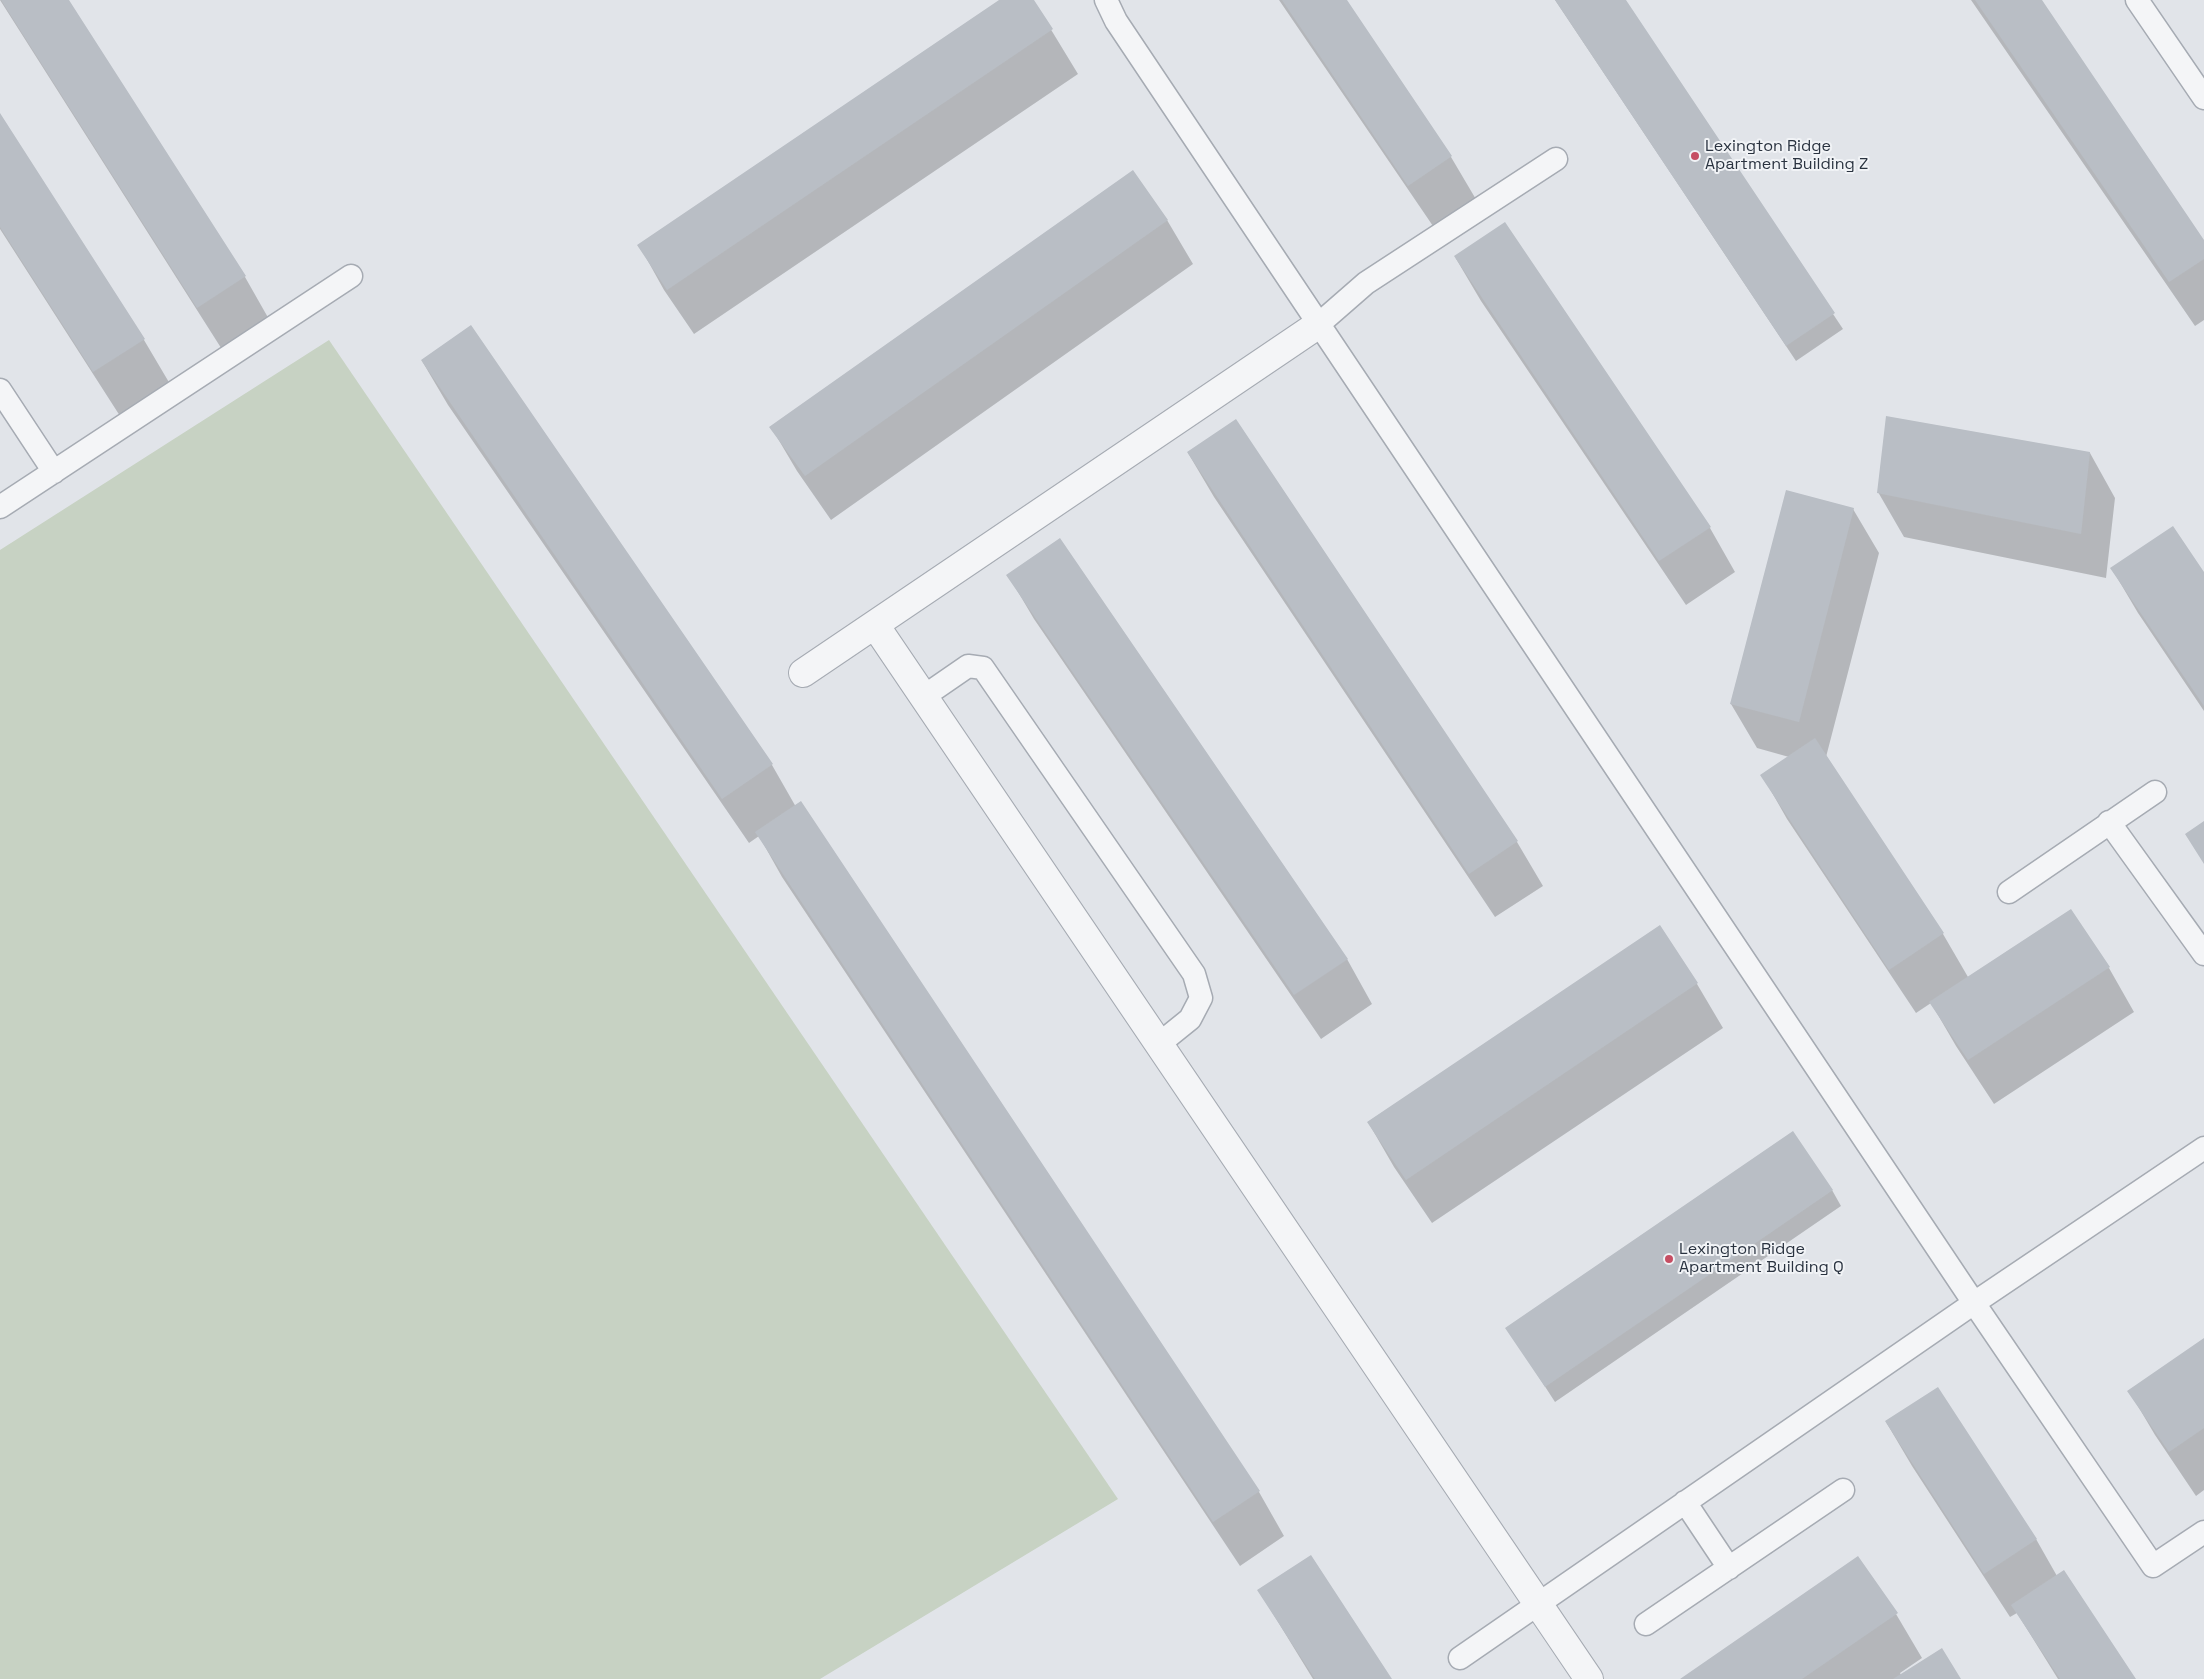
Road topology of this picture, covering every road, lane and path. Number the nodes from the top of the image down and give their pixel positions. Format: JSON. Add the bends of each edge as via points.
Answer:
{"nodes":[{"id":1,"x":1106,"y":0,"type":"edge"},
{"id":2,"x":2137,"y":0,"type":"edge"},
{"id":3,"x":2204,"y":98,"type":"edge"},
{"id":4,"x":1556,"y":159,"type":"dead end"},
{"id":5,"x":351,"y":276,"type":"dead end"},
{"id":6,"x":1319,"y":324,"type":"junction"},
{"id":7,"x":0,"y":390,"type":"edge"},
{"id":8,"x":54,"y":472,"type":"junction"},
{"id":9,"x":0,"y":507,"type":"edge"},
{"id":10,"x":875,"y":625,"type":"junction"},
{"id":11,"x":803,"y":673,"type":"dead end"},
{"id":12,"x":924,"y":697,"type":"junction"},
{"id":13,"x":2155,"y":792,"type":"dead end"},
{"id":14,"x":2109,"y":822,"type":"junction"},
{"id":15,"x":2009,"y":892,"type":"dead end"},
{"id":16,"x":2204,"y":954,"type":"edge"},
{"id":17,"x":1159,"y":1044,"type":"junction"},
{"id":18,"x":2204,"y":1148,"type":"edge"},
{"id":19,"x":1974,"y":1303,"type":"junction"},
{"id":20,"x":1842,"y":1490,"type":"dead end"},
{"id":21,"x":1685,"y":1502,"type":"junction"},
{"id":22,"x":2204,"y":1532,"type":"edge"},
{"id":23,"x":1729,"y":1568,"type":"junction"},
{"id":24,"x":1538,"y":1603,"type":"junction"},
{"id":25,"x":1646,"y":1624,"type":"dead end"},
{"id":26,"x":1460,"y":1658,"type":"dead end"},
{"id":27,"x":1589,"y":1679,"type":"edge"}],
"edges":[{"from":1,"to":6,"type":"lane","via":[[1116,21]]},
{"from":2,"to":3,"type":"lane"},
{"from":4,"to":6,"type":"lane","via":[[1366,283]]},
{"from":5,"to":8,"type":"lane"},
{"from":6,"to":10,"type":"street"},
{"from":6,"to":19,"type":"lane"},
{"from":7,"to":8,"type":"lane"},
{"from":8,"to":9,"type":"lane"},
{"from":10,"to":11,"type":"street"},
{"from":10,"to":12,"type":"street"},
{"from":12,"to":17,"type":"street"},
{"from":12,"to":17,"type":"lane","via":[[968,666],[983,668],[1194,974],[1201,998],[1190,1019]]},
{"from":13,"to":14,"type":"lane"},
{"from":14,"to":15,"type":"lane"},
{"from":14,"to":16,"type":"lane"},
{"from":17,"to":24,"type":"street"},
{"from":18,"to":19,"type":"lane"},
{"from":19,"to":21,"type":"lane"},
{"from":19,"to":22,"type":"lane","via":[[2154,1566]]},
{"from":20,"to":23,"type":"lane"},
{"from":21,"to":23,"type":"lane"},
{"from":21,"to":24,"type":"lane"},
{"from":23,"to":25,"type":"lane"},
{"from":24,"to":26,"type":"lane"},
{"from":24,"to":27,"type":"street"}]}
